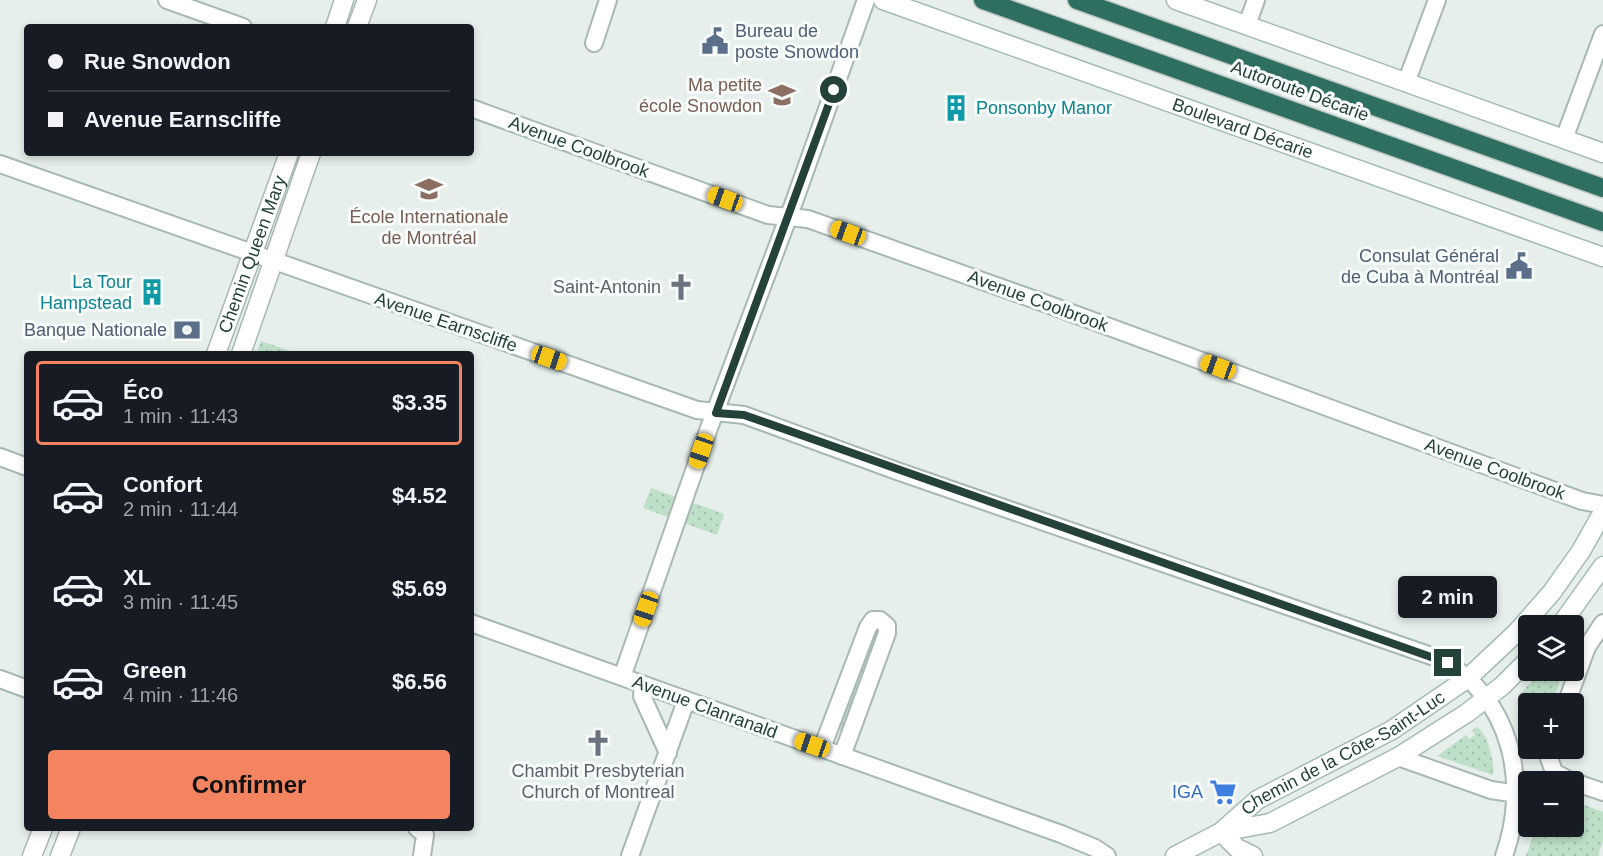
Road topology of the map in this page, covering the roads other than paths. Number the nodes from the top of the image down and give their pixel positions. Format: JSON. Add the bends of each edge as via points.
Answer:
{"nodes":[{"id":1,"x":167,"y":0,"type":"edge"},
{"id":2,"x":344,"y":0,"type":"edge"},
{"id":3,"x":367,"y":0,"type":"edge"},
{"id":4,"x":609,"y":0,"type":"edge"},
{"id":5,"x":866,"y":0,"type":"edge"},
{"id":6,"x":883,"y":0,"type":"edge"},
{"id":7,"x":983,"y":0,"type":"edge"},
{"id":8,"x":1077,"y":0,"type":"edge"},
{"id":9,"x":1176,"y":0,"type":"edge"},
{"id":10,"x":1256,"y":0,"type":"edge"},
{"id":11,"x":1437,"y":0,"type":"edge"},
{"id":12,"x":235,"y":24,"type":"edge"},
{"id":13,"x":336,"y":24,"type":"edge"},
{"id":14,"x":358,"y":24,"type":"edge"},
{"id":15,"x":1247,"y":26,"type":"junction"},
{"id":16,"x":1603,"y":34,"type":"edge"},
{"id":17,"x":594,"y":43,"type":"dead end"},
{"id":18,"x":1406,"y":83,"type":"junction"},
{"id":19,"x":474,"y":109,"type":"edge"},
{"id":20,"x":1564,"y":140,"type":"junction"},
{"id":21,"x":1603,"y":153,"type":"edge"},
{"id":22,"x":288,"y":156,"type":"edge"},
{"id":23,"x":310,"y":156,"type":"edge"},
{"id":24,"x":0,"y":164,"type":"edge"},
{"id":25,"x":1603,"y":188,"type":"edge"},
{"id":26,"x":789,"y":217,"type":"junction"},
{"id":27,"x":1603,"y":222,"type":"edge"},
{"id":28,"x":252,"y":254,"type":"junction"},
{"id":29,"x":1603,"y":257,"type":"edge"},
{"id":30,"x":274,"y":261,"type":"junction"},
{"id":31,"x":217,"y":351,"type":"edge"},
{"id":32,"x":243,"y":351,"type":"edge"},
{"id":33,"x":716,"y":413,"type":"junction"},
{"id":34,"x":0,"y":458,"type":"edge"},
{"id":35,"x":24,"y":466,"type":"edge"},
{"id":36,"x":1603,"y":505,"type":"edge"},
{"id":37,"x":1603,"y":512,"type":"edge"},
{"id":38,"x":1603,"y":566,"type":"edge"},
{"id":39,"x":1568,"y":615,"type":"edge"},
{"id":40,"x":1603,"y":623,"type":"edge"},
{"id":41,"x":474,"y":624,"type":"edge"},
{"id":42,"x":1518,"y":669,"type":"edge"},
{"id":43,"x":622,"y":677,"type":"junction"},
{"id":44,"x":1468,"y":678,"type":"junction"},
{"id":45,"x":0,"y":679,"type":"edge"},
{"id":46,"x":643,"y":685,"type":"junction"},
{"id":47,"x":24,"y":688,"type":"edge"},
{"id":48,"x":1570,"y":693,"type":"edge"},
{"id":49,"x":1487,"y":698,"type":"junction"},
{"id":50,"x":686,"y":701,"type":"junction"},
{"id":51,"x":822,"y":748,"type":"junction"},
{"id":52,"x":668,"y":753,"type":"junction"},
{"id":53,"x":842,"y":756,"type":"junction"},
{"id":54,"x":1398,"y":757,"type":"junction"},
{"id":55,"x":1584,"y":786,"type":"edge"},
{"id":56,"x":1603,"y":792,"type":"edge"},
{"id":57,"x":1517,"y":794,"type":"junction"},
{"id":58,"x":41,"y":831,"type":"edge"},
{"id":59,"x":70,"y":831,"type":"edge"},
{"id":60,"x":420,"y":831,"type":"edge"},
{"id":61,"x":1221,"y":832,"type":"junction"},
{"id":62,"x":32,"y":856,"type":"edge"},
{"id":63,"x":60,"y":856,"type":"edge"},
{"id":64,"x":422,"y":856,"type":"edge"},
{"id":65,"x":630,"y":856,"type":"edge"},
{"id":66,"x":1107,"y":856,"type":"edge"},
{"id":67,"x":1175,"y":856,"type":"edge"},
{"id":68,"x":1253,"y":856,"type":"edge"},
{"id":69,"x":1504,"y":856,"type":"edge"}],
"edges":[{"from":1,"to":12,"type":"street"},
{"from":2,"to":13,"type":"main road"},
{"from":3,"to":14,"type":"main road"},
{"from":4,"to":17,"type":"street"},
{"from":5,"to":26,"type":"street"},
{"from":6,"to":29,"type":"main road","name":"Boulevard Décarie"},
{"from":7,"to":27,"type":"highway","name":"Autoroute Décarie"},
{"from":8,"to":25,"type":"highway","name":"Autoroute Décarie"},
{"from":9,"to":15,"type":"main road"},
{"from":10,"to":15,"type":"street"},
{"from":11,"to":18,"type":"street"},
{"from":15,"to":18,"type":"main road"},
{"from":16,"to":20,"type":"street"},
{"from":18,"to":20,"type":"main road"},
{"from":19,"to":26,"type":"street","name":"Avenue Coolbrook","via":[[768,215]]},
{"from":20,"to":21,"type":"main road"},
{"from":22,"to":28,"type":"main road","name":"Chemin Queen Mary"},
{"from":23,"to":30,"type":"main road","name":"Chemin Queen Mary"},
{"from":24,"to":28,"type":"street","name":"Avenue Earnscliffe"},
{"from":26,"to":33,"type":"street"},
{"from":26,"to":36,"type":"street","name":"Avenue Coolbrook","via":[[808,219],[1582,501]]},
{"from":28,"to":30,"type":"street","name":"Avenue Earnscliffe"},
{"from":28,"to":31,"type":"main road","name":"Chemin Queen Mary"},
{"from":30,"to":32,"type":"main road","name":"Chemin Queen Mary"},
{"from":30,"to":33,"type":"street","name":"Avenue Earnscliffe","via":[[686,406]]},
{"from":33,"to":43,"type":"street"},
{"from":33,"to":44,"type":"street","name":"Avenue Earnscliffe","via":[[744,415],[1431,655]]},
{"from":34,"to":35,"type":"street"},
{"from":37,"to":44,"type":"main road","name":"Chemin de la Côte-Saint-Luc","via":[[1547,598]]},
{"from":38,"to":39,"type":"main road"},
{"from":40,"to":48,"type":"street","via":[[1587,647]]},
{"from":41,"to":43,"type":"street","name":"Avenue Clanranald"},
{"from":42,"to":49,"type":"main road","name":"Chemin de la Côte-Saint-Luc"},
{"from":43,"to":46,"type":"street","name":"Avenue Clanranald"},
{"from":44,"to":49,"type":"street","name":"Avenue Earnscliffe"},
{"from":44,"to":61,"type":"main road","name":"Chemin de la Côte-Saint-Luc","via":[[1392,730],[1257,800]]},
{"from":45,"to":47,"type":"street"},
{"from":46,"to":50,"type":"street","name":"Avenue Clanranald"},
{"from":46,"to":52,"type":"street","via":[[642,696]]},
{"from":49,"to":54,"type":"main road","name":"Chemin de la Côte-Saint-Luc"},
{"from":49,"to":57,"type":"street","name":"Avenue Earnscliffe","via":[[1509,746]]},
{"from":50,"to":51,"type":"street","name":"Avenue Clanranald"},
{"from":50,"to":52,"type":"street"},
{"from":51,"to":53,"type":"street","name":"Avenue Clanranald"},
{"from":51,"to":53,"type":"street","via":[[868,627],[873,620],[883,621],[887,633]]},
{"from":52,"to":65,"type":"street"},
{"from":53,"to":66,"type":"street","name":"Avenue Clanranald","via":[[1087,844]]},
{"from":54,"to":57,"type":"street","via":[[1491,790]]},
{"from":54,"to":61,"type":"main road","name":"Chemin de la Côte-Saint-Luc","via":[[1270,823]]},
{"from":55,"to":56,"type":"street"},
{"from":57,"to":69,"type":"street","name":"Avenue Earnscliffe"},
{"from":58,"to":62,"type":"main road"},
{"from":59,"to":63,"type":"main road"},
{"from":60,"to":64,"type":"street","via":[[425,835]]},
{"from":61,"to":67,"type":"main road","name":"Chemin de la Côte-Saint-Luc"},
{"from":61,"to":68,"type":"main road","via":[[1237,848]]}]}
